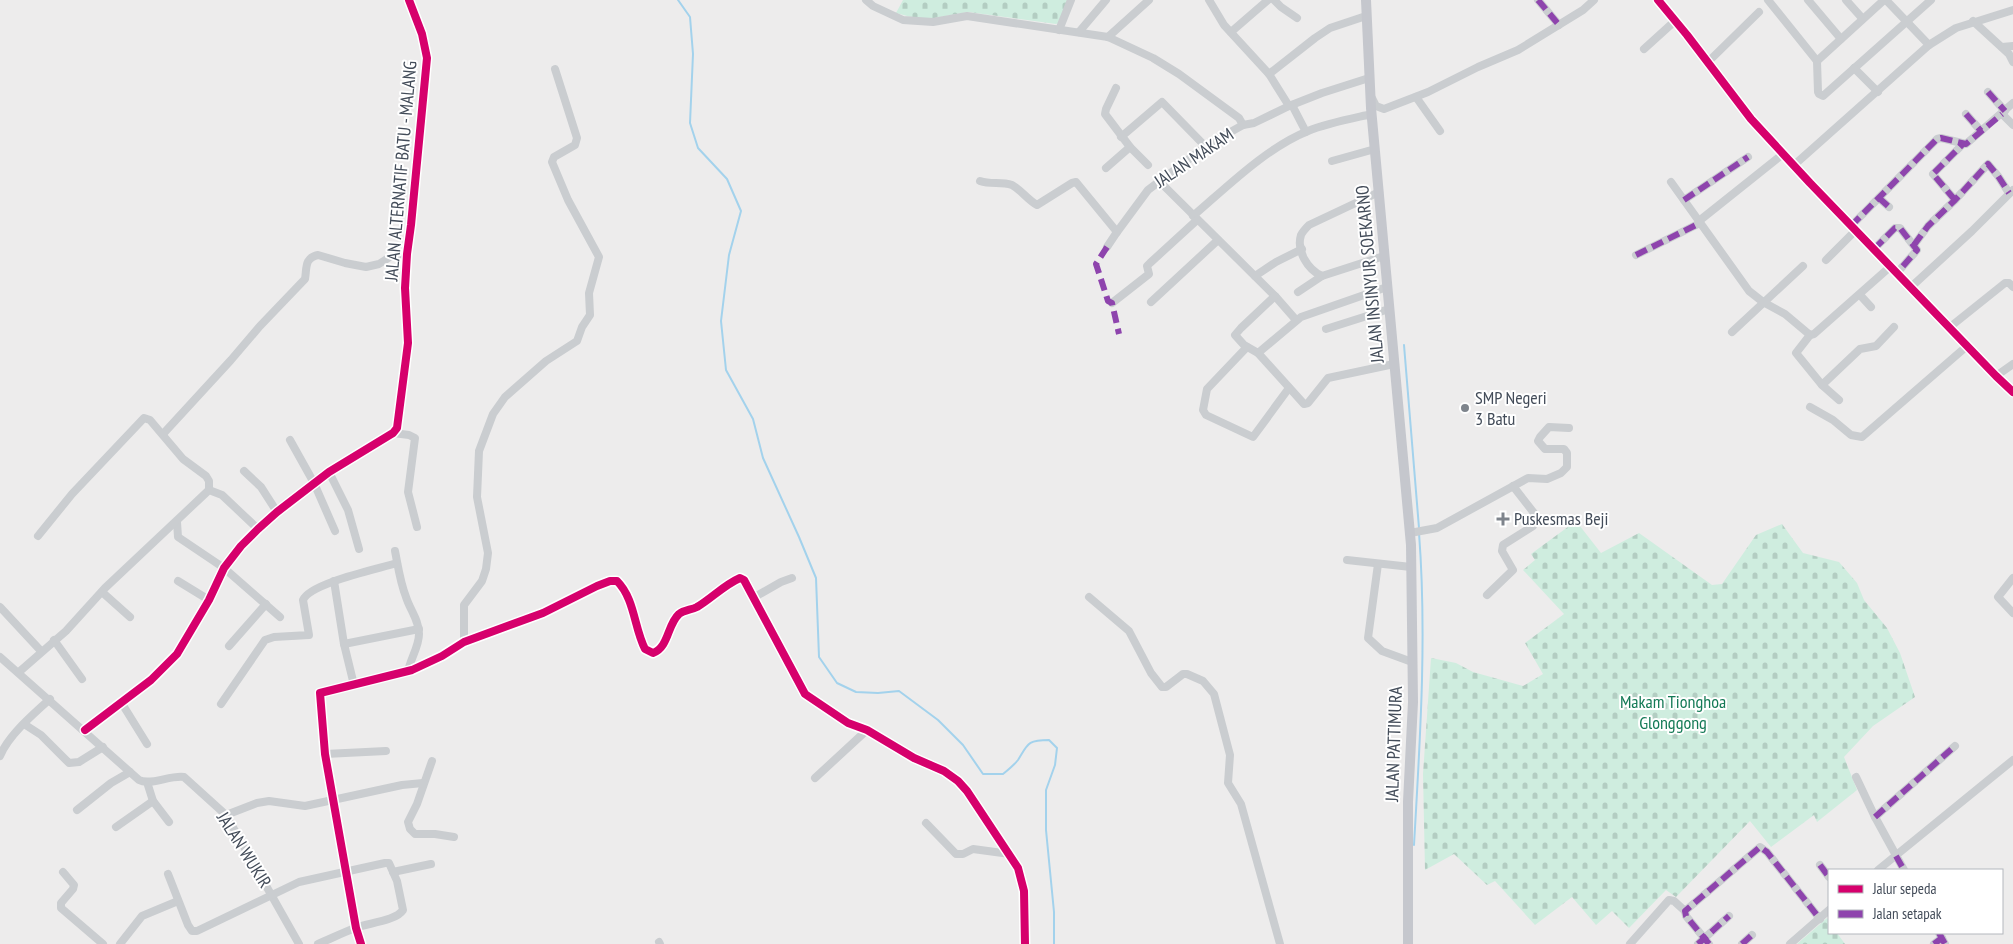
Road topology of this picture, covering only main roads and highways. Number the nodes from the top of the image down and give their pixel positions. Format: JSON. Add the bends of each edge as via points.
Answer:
{"nodes":[{"id":1,"x":1366,"y":0,"type":"edge"},
{"id":2,"x":1411,"y":545,"type":"joint"},
{"id":3,"x":1408,"y":944,"type":"edge"}],
"edges":[{"from":1,"to":2,"type":"main road","name":"JALAN INSINYUR SOEKARNO","via":[[1370,96],[1394,364],[1416,532]]},
{"from":2,"to":3,"type":"main road","name":"JALAN PATTIMURA","via":[[1413,702],[1408,802]]}]}
